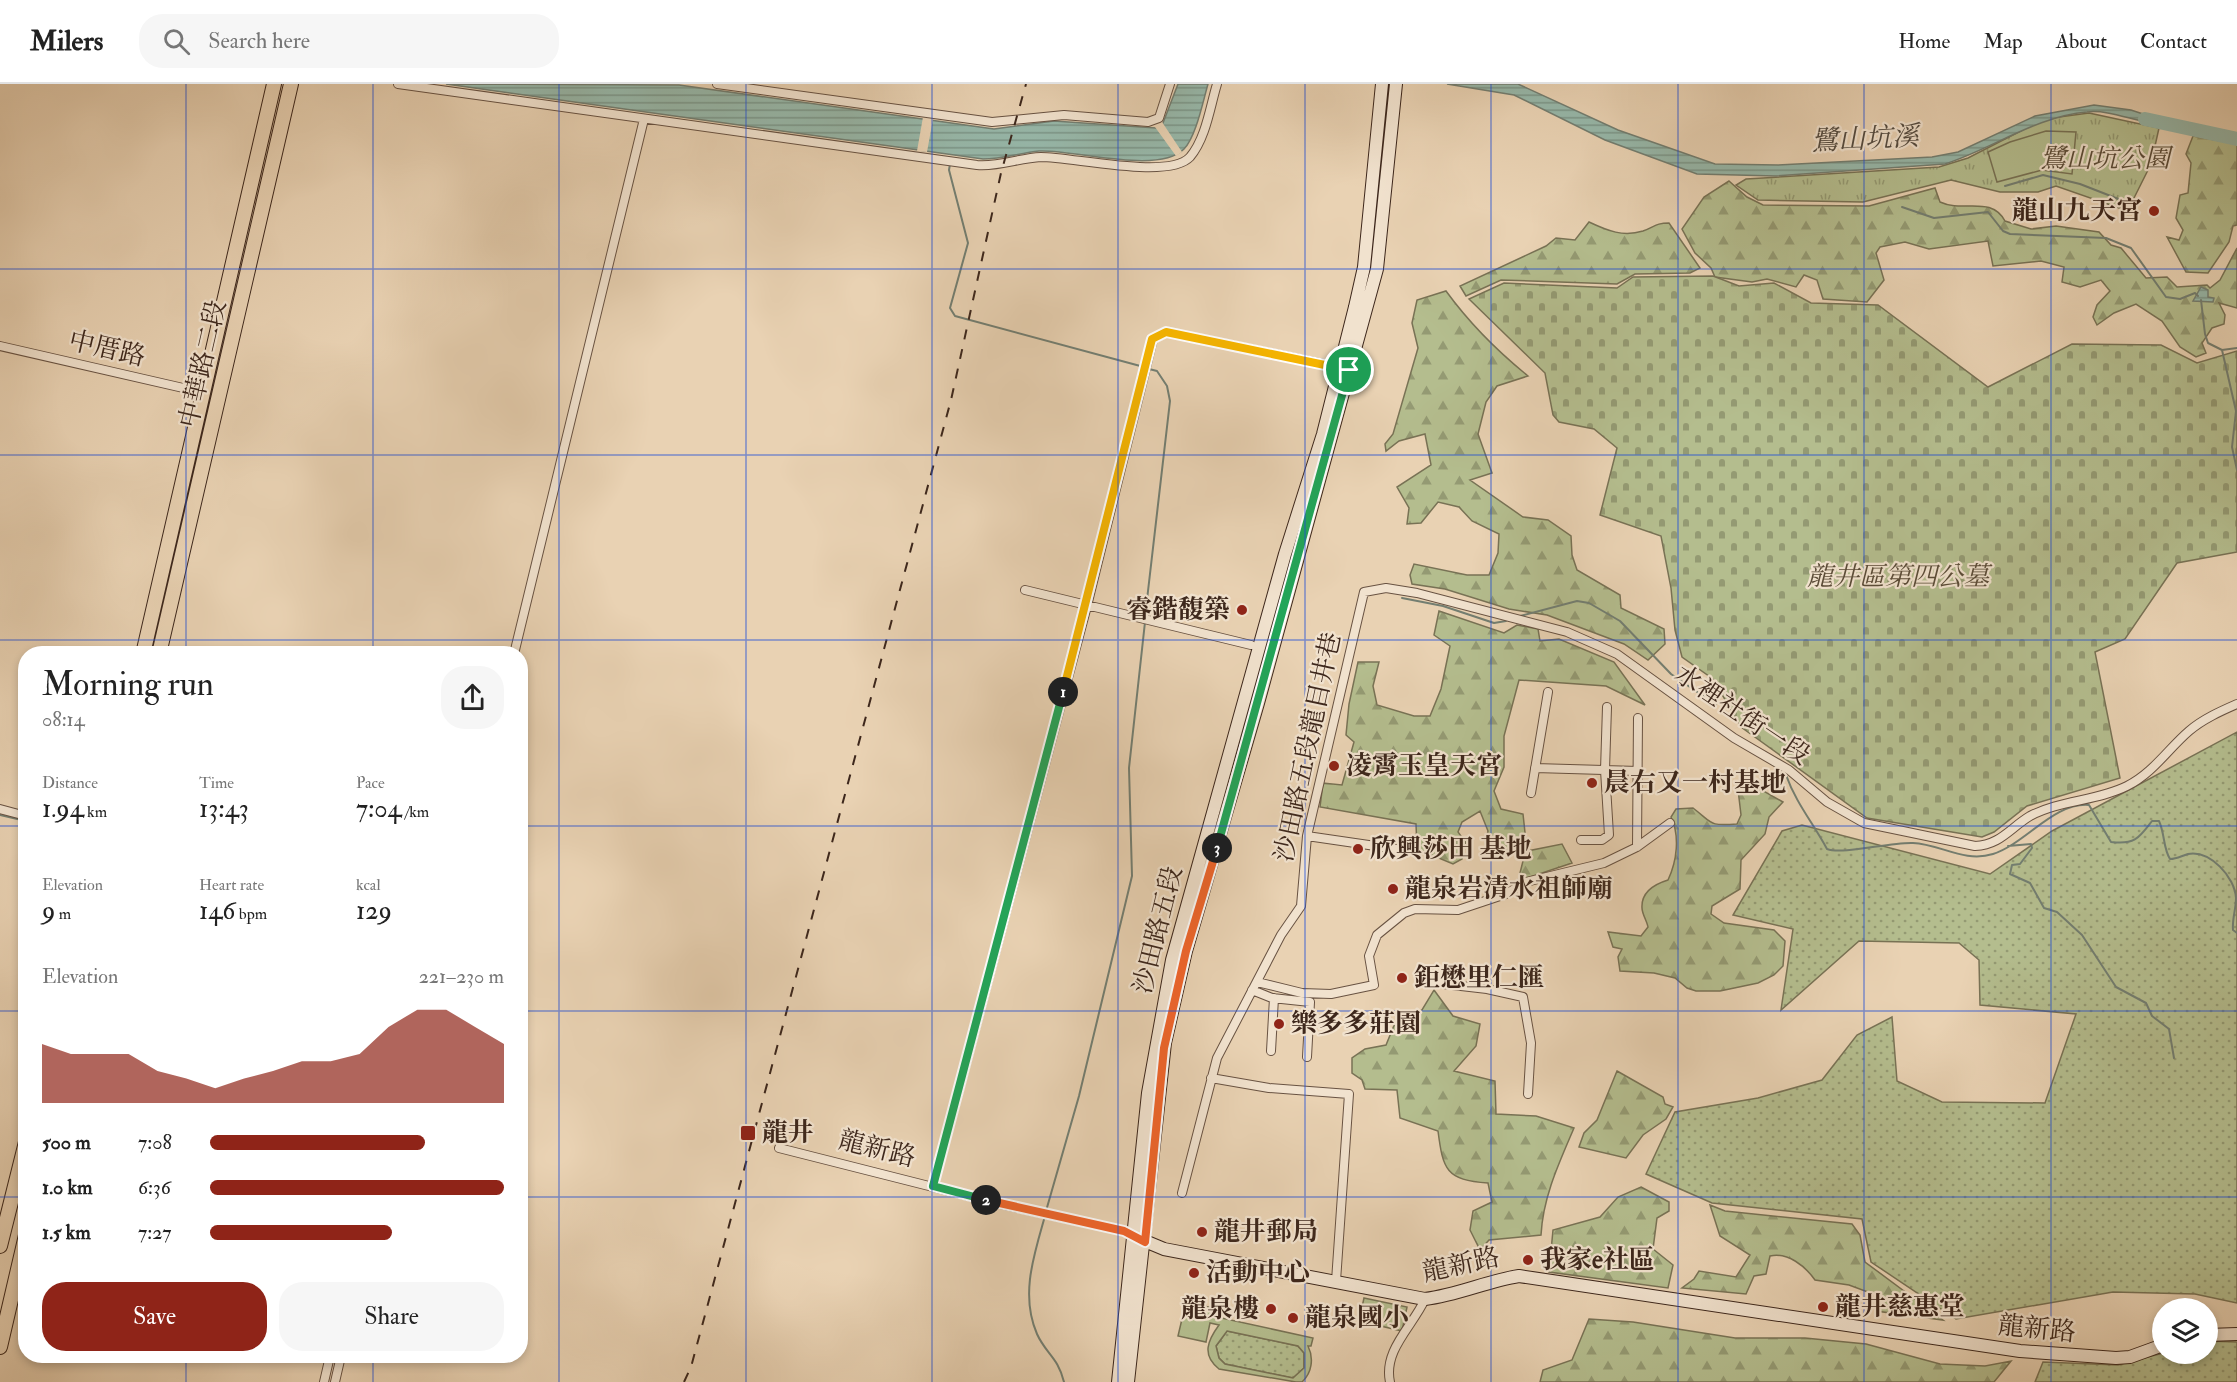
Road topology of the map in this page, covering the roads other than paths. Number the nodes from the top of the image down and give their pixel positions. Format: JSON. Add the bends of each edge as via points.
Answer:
{"nodes":[{"id":1,"x":274,"y":84,"type":"edge"},
{"id":2,"x":291,"y":84,"type":"edge"},
{"id":3,"x":398,"y":84,"type":"edge"},
{"id":4,"x":717,"y":84,"type":"edge"},
{"id":5,"x":1170,"y":84,"type":"edge"},
{"id":6,"x":1217,"y":84,"type":"edge"},
{"id":7,"x":1382,"y":84,"type":"edge"},
{"id":8,"x":1396,"y":84,"type":"edge"},
{"id":9,"x":644,"y":119,"type":"junction"},
{"id":10,"x":0,"y":346,"type":"edge"},
{"id":11,"x":1344,"y":369,"type":"junction"},
{"id":12,"x":205,"y":393,"type":"junction"},
{"id":13,"x":1323,"y":434,"type":"junction"},
{"id":14,"x":1322,"y":486,"type":"junction"},
{"id":15,"x":1301,"y":500,"type":"junction"},
{"id":16,"x":173,"y":524,"type":"junction"},
{"id":17,"x":189,"y":528,"type":"junction"},
{"id":18,"x":1299,"y":554,"type":"junction"},
{"id":19,"x":1025,"y":590,"type":"dead end"},
{"id":20,"x":1364,"y":592,"type":"joint"},
{"id":21,"x":1087,"y":606,"type":"junction"},
{"id":22,"x":1277,"y":628,"type":"junction"},
{"id":23,"x":145,"y":646,"type":"edge"},
{"id":24,"x":161,"y":646,"type":"edge"},
{"id":25,"x":516,"y":646,"type":"edge"},
{"id":26,"x":1257,"y":648,"type":"junction"},
{"id":27,"x":1548,"y":692,"type":"dead end"},
{"id":28,"x":1256,"y":696,"type":"junction"},
{"id":29,"x":2237,"y":704,"type":"edge"},
{"id":30,"x":1607,"y":707,"type":"dead end"},
{"id":31,"x":1638,"y":718,"type":"dead end"},
{"id":32,"x":1535,"y":768,"type":"junction"},
{"id":33,"x":1605,"y":770,"type":"junction"},
{"id":34,"x":1638,"y":771,"type":"junction"},
{"id":35,"x":1531,"y":793,"type":"dead end"},
{"id":36,"x":0,"y":809,"type":"edge"},
{"id":37,"x":18,"y":814,"type":"edge"},
{"id":38,"x":1670,"y":823,"type":"dead end"},
{"id":39,"x":1307,"y":836,"type":"junction"},
{"id":40,"x":1581,"y":840,"type":"dead end"},
{"id":41,"x":1637,"y":847,"type":"junction"},
{"id":42,"x":1396,"y":849,"type":"dead end"},
{"id":43,"x":1200,"y":855,"type":"junction"},
{"id":44,"x":1214,"y":859,"type":"junction"},
{"id":45,"x":1435,"y":983,"type":"dead end"},
{"id":46,"x":1254,"y":986,"type":"junction"},
{"id":47,"x":1274,"y":998,"type":"junction"},
{"id":48,"x":1161,"y":1042,"type":"junction"},
{"id":49,"x":1271,"y":1051,"type":"dead end"},
{"id":50,"x":1307,"y":1057,"type":"dead end"},
{"id":51,"x":1211,"y":1078,"type":"junction"},
{"id":52,"x":1528,"y":1094,"type":"dead end"},
{"id":53,"x":779,"y":1148,"type":"dead end"},
{"id":54,"x":18,"y":1174,"type":"edge"},
{"id":55,"x":933,"y":1186,"type":"junction"},
{"id":56,"x":1182,"y":1193,"type":"dead end"},
{"id":57,"x":1139,"y":1239,"type":"junction"},
{"id":58,"x":0,"y":1246,"type":"edge"},
{"id":59,"x":18,"y":1269,"type":"edge"},
{"id":60,"x":1336,"y":1281,"type":"junction"},
{"id":61,"x":1425,"y":1299,"type":"junction"},
{"id":62,"x":2237,"y":1334,"type":"edge"},
{"id":63,"x":2218,"y":1335,"type":"edge"},
{"id":64,"x":0,"y":1347,"type":"edge"},
{"id":65,"x":2152,"y":1349,"type":"edge"},
{"id":66,"x":328,"y":1363,"type":"edge"},
{"id":67,"x":339,"y":1363,"type":"edge"},
{"id":68,"x":324,"y":1382,"type":"edge"},
{"id":69,"x":334,"y":1382,"type":"edge"},
{"id":70,"x":1118,"y":1382,"type":"edge"},
{"id":71,"x":1128,"y":1382,"type":"edge"},
{"id":72,"x":1390,"y":1382,"type":"edge"}],
"edges":[{"from":1,"to":12,"type":"main road","name":"中華路二段"},
{"from":2,"to":17,"type":"main road","name":"中華路二段"},
{"from":3,"to":9,"type":"street"},
{"from":4,"to":5,"type":"street","via":[[987,121],[1057,116],[1152,122],[1159,118]]},
{"from":6,"to":9,"type":"street","via":[[1198,142],[1189,157],[1175,165],[1151,168],[1041,158],[984,166]]},
{"from":7,"to":11,"type":"street","name":"沙田路五段","via":[[1364,267]]},
{"from":8,"to":11,"type":"street","name":"沙田路五段","via":[[1377,269]]},
{"from":9,"to":25,"type":"street"},
{"from":10,"to":12,"type":"street","name":"中厝路"},
{"from":11,"to":13,"type":"street","name":"沙田路五段"},
{"from":11,"to":14,"type":"street","name":"沙田路五段"},
{"from":11,"to":21,"type":"street","via":[[1166,332],[1152,339]]},
{"from":12,"to":16,"type":"main road","name":"中華路二段"},
{"from":13,"to":14,"type":"street","via":[[1314,477]]},
{"from":13,"to":15,"type":"street","name":"沙田路五段"},
{"from":14,"to":18,"type":"street","name":"沙田路五段"},
{"from":15,"to":18,"type":"street","name":"沙田路五段","via":[[1308,503]]},
{"from":15,"to":26,"type":"street","name":"沙田路五段"},
{"from":16,"to":17,"type":"main road"},
{"from":16,"to":23,"type":"main road","name":"中華路二段"},
{"from":17,"to":24,"type":"main road","name":"中華路二段"},
{"from":18,"to":22,"type":"street","name":"沙田路五段"},
{"from":19,"to":21,"type":"street"},
{"from":20,"to":29,"type":"street","name":"水裡社街一段","via":[[1386,588],[1417,593],[1567,632],[1617,654],[1734,738],[1789,770],[1827,802],[1864,823],[1975,846],[2000,840],[2029,817],[2055,805],[2126,786],[2149,771],[2189,730]]},
{"from":20,"to":39,"type":"street","name":"沙田路五段龍目井巷"},
{"from":21,"to":26,"type":"street"},
{"from":21,"to":55,"type":"street"},
{"from":22,"to":28,"type":"street","name":"沙田路五段"},
{"from":22,"to":28,"type":"street","via":[[1266,710]]},
{"from":26,"to":28,"type":"street","via":[[1267,654]]},
{"from":27,"to":32,"type":"street"},
{"from":28,"to":43,"type":"street","name":"沙田路五段"},
{"from":28,"to":44,"type":"street","name":"沙田路五段"},
{"from":30,"to":33,"type":"street"},
{"from":31,"to":34,"type":"street"},
{"from":32,"to":33,"type":"street"},
{"from":32,"to":35,"type":"street"},
{"from":33,"to":34,"type":"street"},
{"from":33,"to":40,"type":"street","via":[[1608,836]]},
{"from":34,"to":41,"type":"street"},
{"from":36,"to":37,"type":"street"},
{"from":38,"to":41,"type":"street"},
{"from":39,"to":42,"type":"street"},
{"from":39,"to":46,"type":"street","name":"沙田路五段龍目井巷","via":[[1298,911]]},
{"from":41,"to":46,"type":"street","via":[[1604,863],[1526,882],[1506,894],[1458,910],[1415,909],[1404,913],[1377,935],[1369,956],[1374,985],[1331,994]]},
{"from":43,"to":44,"type":"street"},
{"from":43,"to":48,"type":"street","name":"沙田路五段","via":[[1172,960]]},
{"from":44,"to":48,"type":"street","name":"沙田路五段"},
{"from":45,"to":52,"type":"street","via":[[1487,988],[1523,997],[1525,1023],[1530,1028]]},
{"from":46,"to":47,"type":"street"},
{"from":46,"to":51,"type":"street","via":[[1222,1045]]},
{"from":47,"to":49,"type":"street"},
{"from":47,"to":50,"type":"street","via":[[1312,1004]]},
{"from":48,"to":57,"type":"street","name":"沙田路五段","via":[[1140,1156]]},
{"from":51,"to":56,"type":"street"},
{"from":51,"to":60,"type":"street","via":[[1269,1088],[1349,1094]]},
{"from":53,"to":55,"type":"street","name":"龍新路"},
{"from":54,"to":58,"type":"main road"},
{"from":55,"to":57,"type":"street","name":"龍新路","via":[[1124,1231]]},
{"from":57,"to":60,"type":"street","name":"龍新路","via":[[1164,1248]]},
{"from":57,"to":70,"type":"street","name":"沙田路五段"},
{"from":57,"to":71,"type":"street","name":"沙田路五段"},
{"from":59,"to":64,"type":"main road"},
{"from":60,"to":61,"type":"street","name":"龍新路"},
{"from":61,"to":65,"type":"street","name":"龍新路","via":[[1519,1276],[2020,1351],[2116,1358]]},
{"from":61,"to":72,"type":"street","via":[[1390,1357]]},
{"from":62,"to":63,"type":"street"},
{"from":66,"to":68,"type":"street"},
{"from":67,"to":69,"type":"street"}]}
